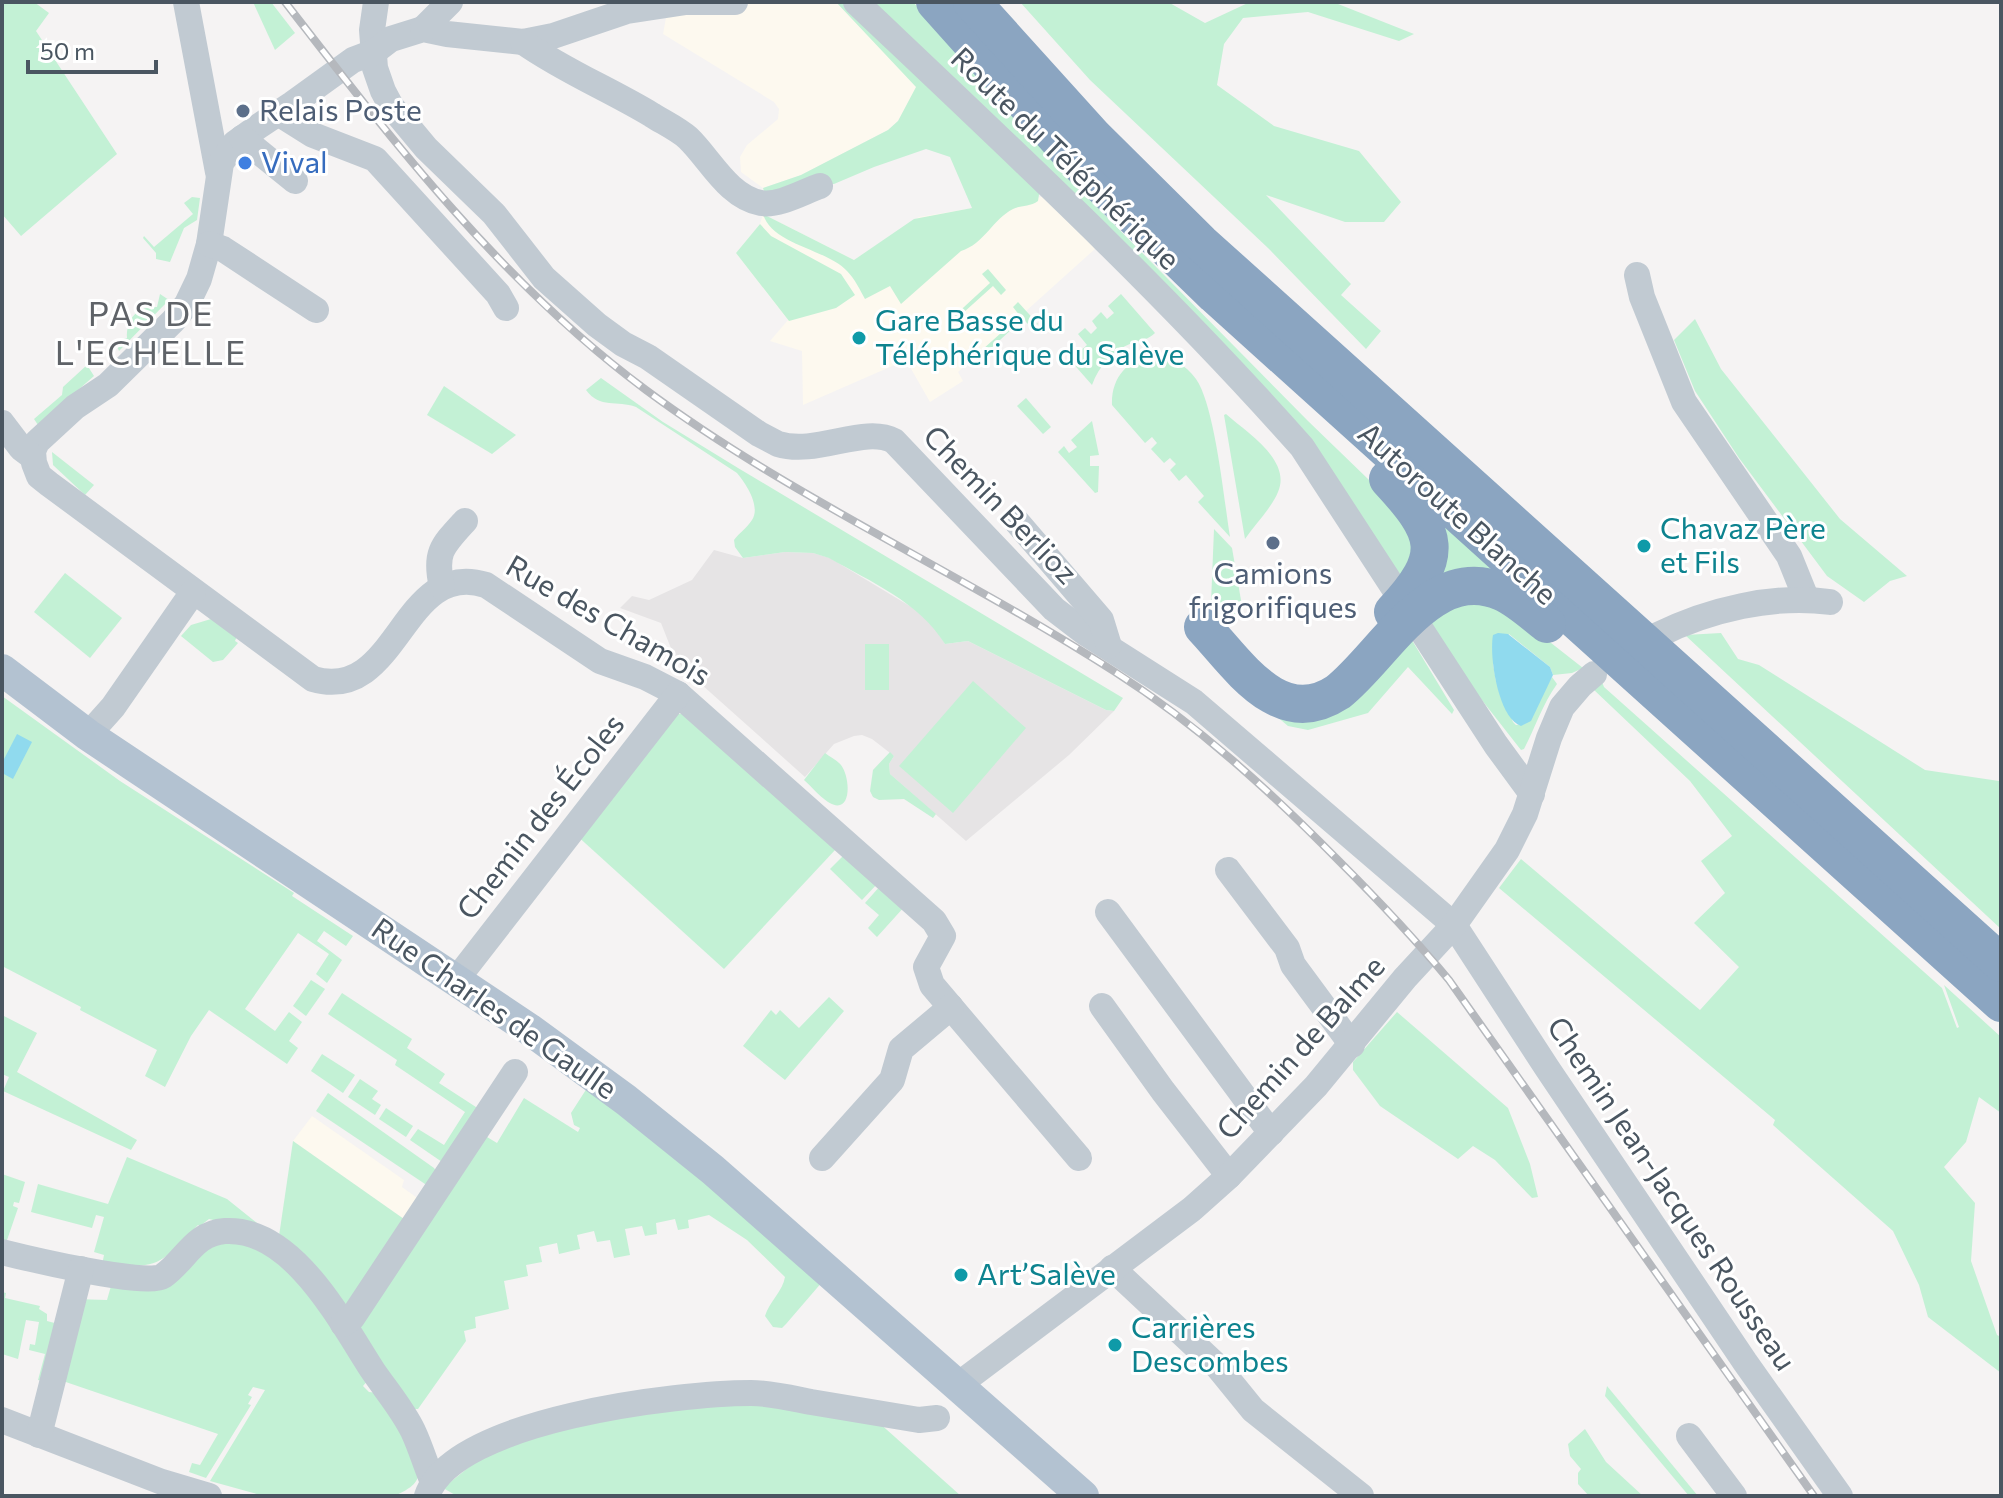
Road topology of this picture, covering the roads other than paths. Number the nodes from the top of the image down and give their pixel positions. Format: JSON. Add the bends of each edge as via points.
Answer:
{"nodes":[{"id":1,"x":186,"y":2,"type":"edge"},
{"id":2,"x":376,"y":2,"type":"edge"},
{"id":3,"x":450,"y":2,"type":"edge"},
{"id":4,"x":686,"y":2,"type":"edge"},
{"id":5,"x":735,"y":2,"type":"edge"},
{"id":6,"x":856,"y":2,"type":"edge"},
{"id":7,"x":935,"y":2,"type":"edge"},
{"id":8,"x":972,"y":2,"type":"edge"},
{"id":9,"x":423,"y":29,"type":"junction"},
{"id":10,"x":523,"y":42,"type":"junction"},
{"id":11,"x":374,"y":52,"type":"junction"},
{"id":12,"x":278,"y":113,"type":"junction"},
{"id":13,"x":242,"y":138,"type":"junction"},
{"id":14,"x":218,"y":172,"type":"junction"},
{"id":15,"x":295,"y":181,"type":"dead end"},
{"id":16,"x":820,"y":186,"type":"dead end"},
{"id":17,"x":207,"y":251,"type":"junction"},
{"id":18,"x":1637,"y":275,"type":"dead end"},
{"id":19,"x":1215,"y":295,"type":"junction"},
{"id":20,"x":506,"y":308,"type":"dead end"},
{"id":21,"x":316,"y":310,"type":"dead end"},
{"id":22,"x":2,"y":423,"type":"edge"},
{"id":23,"x":33,"y":457,"type":"junction"},
{"id":24,"x":465,"y":521,"type":"dead end"},
{"id":25,"x":1017,"y":522,"type":"dead end"},
{"id":26,"x":442,"y":587,"type":"junction"},
{"id":27,"x":193,"y":592,"type":"junction"},
{"id":28,"x":1406,"y":611,"type":"junction"},
{"id":29,"x":1203,"y":627,"type":"dead end"},
{"id":30,"x":1658,"y":635,"type":"dead end"},
{"id":31,"x":1258,"y":643,"type":"dead end"},
{"id":32,"x":1109,"y":646,"type":"junction"},
{"id":33,"x":2,"y":670,"type":"edge"},
{"id":34,"x":1594,"y":674,"type":"dead end"},
{"id":35,"x":678,"y":694,"type":"junction"},
{"id":36,"x":88,"y":735,"type":"junction"},
{"id":37,"x":1757,"y":783,"type":"junction"},
{"id":38,"x":1532,"y":794,"type":"junction"},
{"id":39,"x":1228,"y":870,"type":"dead end"},
{"id":40,"x":1108,"y":912,"type":"dead end"},
{"id":41,"x":1454,"y":925,"type":"junction"},
{"id":42,"x":2001,"y":963,"type":"edge"},
{"id":43,"x":456,"y":980,"type":"junction"},
{"id":44,"x":2001,"y":1003,"type":"edge"},
{"id":45,"x":1102,"y":1006,"type":"dead end"},
{"id":46,"x":951,"y":1007,"type":"junction"},
{"id":47,"x":1352,"y":1045,"type":"junction"},
{"id":48,"x":515,"y":1072,"type":"dead end"},
{"id":49,"x":1271,"y":1133,"type":"junction"},
{"id":50,"x":822,"y":1158,"type":"dead end"},
{"id":51,"x":1079,"y":1158,"type":"dead end"},
{"id":52,"x":1229,"y":1176,"type":"junction"},
{"id":53,"x":2,"y":1252,"type":"edge"},
{"id":54,"x":1112,"y":1268,"type":"junction"},
{"id":55,"x":81,"y":1269,"type":"junction"},
{"id":56,"x":343,"y":1324,"type":"junction"},
{"id":57,"x":958,"y":1385,"type":"junction"},
{"id":58,"x":937,"y":1418,"type":"dead end"},
{"id":59,"x":2,"y":1420,"type":"edge"},
{"id":60,"x":39,"y":1435,"type":"junction"},
{"id":61,"x":1689,"y":1436,"type":"dead end"},
{"id":62,"x":430,"y":1489,"type":"edge"},
{"id":63,"x":209,"y":1496,"type":"edge"},
{"id":64,"x":1083,"y":1496,"type":"edge"},
{"id":65,"x":1361,"y":1496,"type":"edge"},
{"id":66,"x":1734,"y":1496,"type":"edge"},
{"id":67,"x":1840,"y":1496,"type":"edge"}],
"edges":[{"from":1,"to":14,"type":"street"},
{"from":2,"to":11,"type":"street","name":"Chemin Berlioz"},
{"from":3,"to":9,"type":"street"},
{"from":4,"to":5,"type":"street"},
{"from":4,"to":10,"type":"street","via":[[627,11]]},
{"from":6,"to":38,"type":"street","name":"Route du Téléphérique","via":[[1057,193],[1302,447]]},
{"from":7,"to":19,"type":"highway","name":"Autoroute Blanche","via":[[1081,165]]},
{"from":8,"to":42,"type":"highway","name":"Autoroute Blanche","via":[[1093,136],[1241,280]]},
{"from":9,"to":10,"type":"street"},
{"from":9,"to":11,"type":"street","via":[[391,39]]},
{"from":10,"to":16,"type":"street","via":[[686,136],[722,179],[754,200],[776,201]]},
{"from":11,"to":12,"type":"street","via":[[353,60]]},
{"from":11,"to":32,"type":"street","name":"Chemin Berlioz","via":[[383,91],[404,123],[494,214],[544,278],[597,325],[778,444],[810,448],[878,436],[894,441],[1046,602]]},
{"from":12,"to":13,"type":"street"},
{"from":12,"to":20,"type":"street","via":[[313,135],[375,159]]},
{"from":13,"to":14,"type":"street","via":[[228,150]]},
{"from":13,"to":15,"type":"street"},
{"from":14,"to":17,"type":"street"},
{"from":17,"to":21,"type":"street","via":[[223,249]]},
{"from":17,"to":23,"type":"street","via":[[195,291],[178,316],[108,385],[41,436]]},
{"from":18,"to":30,"type":"street","via":[[1684,402],[1818,600],[1749,606]]},
{"from":19,"to":28,"type":"highway","via":[[1421,518],[1429,556]]},
{"from":19,"to":37,"type":"highway","name":"Autoroute Blanche"},
{"from":22,"to":23,"type":"street"},
{"from":23,"to":27,"type":"street","via":[[44,481]]},
{"from":24,"to":26,"type":"street","via":[[439,555]]},
{"from":25,"to":32,"type":"street","via":[[1101,620]]},
{"from":26,"to":27,"type":"street","via":[[365,672],[332,683],[302,672]]},
{"from":26,"to":35,"type":"street","name":"Rue des Chamois","via":[[460,582],[486,585],[600,661]]},
{"from":27,"to":36,"type":"street"},
{"from":28,"to":29,"type":"highway","via":[[1338,692],[1303,703],[1265,692]]},
{"from":28,"to":31,"type":"highway","via":[[1334,674],[1316,683],[1297,685],[1278,678],[1264,663]]},
{"from":28,"to":37,"type":"highway","via":[[1464,587],[1508,595]]},
{"from":32,"to":41,"type":"street","name":"Chemin Berlioz","via":[[1212,716]]},
{"from":33,"to":36,"type":"main road","name":"Rue Charles de Gaulle"},
{"from":34,"to":38,"type":"street","name":"Chemin de Balme","via":[[1562,707]]},
{"from":35,"to":43,"type":"street","name":"Chemin des Écoles"},
{"from":35,"to":46,"type":"street","name":"Rue des Chamois","via":[[934,921],[943,936],[927,973]]},
{"from":36,"to":43,"type":"main road","name":"Rue Charles de Gaulle"},
{"from":37,"to":44,"type":"highway","name":"Autoroute Blanche"},
{"from":38,"to":41,"type":"street","name":"Chemin de Balme","via":[[1507,850]]},
{"from":39,"to":47,"type":"street"},
{"from":40,"to":49,"type":"street"},
{"from":41,"to":47,"type":"street","name":"Chemin de Balme"},
{"from":41,"to":67,"type":"street","name":"Chemin Jean-Jacques Rousseau"},
{"from":43,"to":57,"type":"main road","name":"Rue Charles de Gaulle","via":[[675,1138]]},
{"from":45,"to":52,"type":"street"},
{"from":46,"to":50,"type":"street","via":[[901,1049],[892,1080]]},
{"from":46,"to":51,"type":"street"},
{"from":47,"to":49,"type":"street","name":"Chemin de Balme"},
{"from":48,"to":56,"type":"street","via":[[352,1318]]},
{"from":49,"to":52,"type":"street","name":"Chemin de Balme"},
{"from":52,"to":54,"type":"street","name":"Chemin de Balme"},
{"from":53,"to":55,"type":"street"},
{"from":54,"to":57,"type":"street","name":"Chemin de Balme"},
{"from":54,"to":65,"type":"street","via":[[1218,1367],[1253,1410]]},
{"from":55,"to":56,"type":"street","via":[[158,1279],[206,1235],[251,1234],[293,1260]]},
{"from":55,"to":60,"type":"street"},
{"from":56,"to":62,"type":"street","via":[[413,1432]]},
{"from":57,"to":64,"type":"main road","name":"Rue Charles de Gaulle"},
{"from":58,"to":62,"type":"street","via":[[919,1420],[754,1393],[660,1399],[595,1411],[486,1443],[463,1456]]},
{"from":59,"to":60,"type":"street"},
{"from":60,"to":63,"type":"street"},
{"from":61,"to":66,"type":"street"}]}
